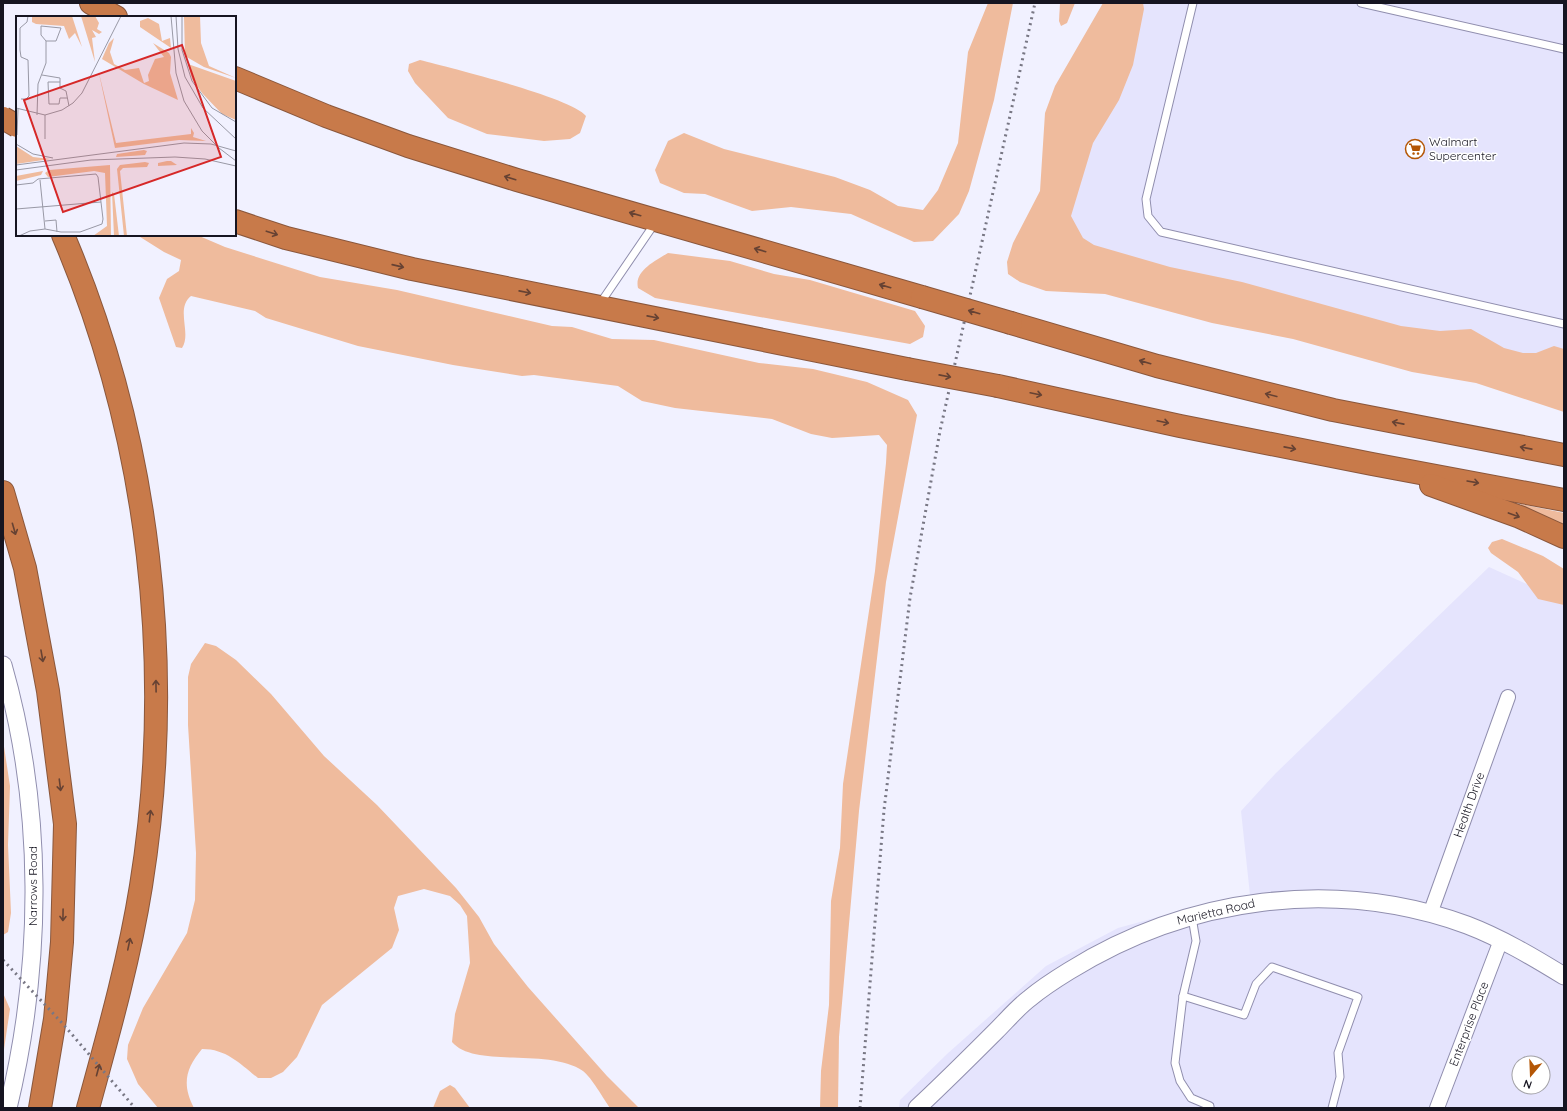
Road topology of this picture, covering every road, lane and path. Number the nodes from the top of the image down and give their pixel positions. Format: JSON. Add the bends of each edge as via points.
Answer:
{"nodes":[{"id":1,"x":91,"y":3,"type":"edge"},
{"id":2,"x":1193,"y":3,"type":"edge"},
{"id":3,"x":1361,"y":3,"type":"edge"},
{"id":4,"x":114,"y":16,"type":"edge"},
{"id":5,"x":1564,"y":49,"type":"edge"},
{"id":6,"x":236,"y":78,"type":"edge"},
{"id":7,"x":3,"y":108,"type":"edge"},
{"id":8,"x":3,"y":118,"type":"edge"},
{"id":9,"x":16,"y":125,"type":"edge"},
{"id":10,"x":16,"y":132,"type":"edge"},
{"id":11,"x":236,"y":221,"type":"edge"},
{"id":12,"x":656,"y":221,"type":"junction"},
{"id":13,"x":63,"y":236,"type":"edge"},
{"id":14,"x":598,"y":306,"type":"junction"},
{"id":15,"x":1564,"y":324,"type":"edge"},
{"id":16,"x":1564,"y":456,"type":"edge"},
{"id":17,"x":1372,"y":464,"type":"junction"},
{"id":18,"x":3,"y":492,"type":"edge"},
{"id":19,"x":1564,"y":500,"type":"edge"},
{"id":20,"x":1564,"y":537,"type":"edge"},
{"id":21,"x":3,"y":666,"type":"edge"},
{"id":22,"x":1508,"y":696,"type":"dead end"},
{"id":23,"x":1430,"y":914,"type":"junction"},
{"id":24,"x":1192,"y":916,"type":"junction"},
{"id":25,"x":1501,"y":940,"type":"junction"},
{"id":26,"x":1564,"y":976,"type":"edge"},
{"id":27,"x":1183,"y":996,"type":"junction"},
{"id":28,"x":8,"y":1108,"type":"edge"},
{"id":29,"x":40,"y":1108,"type":"edge"},
{"id":30,"x":88,"y":1108,"type":"edge"},
{"id":31,"x":917,"y":1108,"type":"edge"},
{"id":32,"x":1210,"y":1108,"type":"edge"},
{"id":33,"x":1332,"y":1108,"type":"edge"},
{"id":34,"x":1437,"y":1108,"type":"edge"}],
"edges":[{"from":1,"to":4,"type":"highway"},
{"from":2,"to":15,"type":"lane","via":[[1146,199],[1148,216],[1161,232]]},
{"from":3,"to":5,"type":"lane"},
{"from":12,"to":6,"type":"highway","one_way":true,"via":[[408,146],[326,116]]},
{"from":7,"to":10,"type":"highway"},
{"from":8,"to":9,"type":"highway","bridge":true},
{"from":11,"to":14,"type":"highway","one_way":true,"via":[[286,238],[360,257]]},
{"from":12,"to":14,"type":"lane"},
{"from":16,"to":12,"type":"highway","one_way":true,"bridge":true,"via":[[1333,410],[1157,366]]},
{"from":30,"to":13,"type":"highway","one_way":true,"via":[[118,995],[141,886],[153,792],[156,701],[154,616],[138,487],[119,400],[84,285]]},
{"from":14,"to":17,"type":"highway","one_way":true,"bridge":true},
{"from":17,"to":19,"type":"highway","one_way":true},
{"from":17,"to":20,"type":"highway","one_way":true,"via":[[1520,517]]},
{"from":18,"to":29,"type":"highway","one_way":true,"via":[[25,568],[48,691],[65,824],[62,942],[54,1019]]},
{"from":21,"to":28,"type":"street","name":"Narrows Road","via":[[24,762],[34,858],[33,938],[26,1015]]},
{"from":22,"to":23,"type":"street","name":"Health Drive"},
{"from":23,"to":24,"type":"street","name":"Marietta Road","via":[[1374,902],[1306,899],[1267,901]]},
{"from":23,"to":25,"type":"street","name":"Marietta Road","via":[[1467,925]]},
{"from":24,"to":27,"type":"lane","via":[[1196,941]]},
{"from":24,"to":31,"type":"street","name":"Marietta Road","via":[[1144,931],[1099,952],[1030,998]]},
{"from":25,"to":26,"type":"street","name":"Marietta Road"},
{"from":25,"to":34,"type":"street","name":"Enterprise Place"},
{"from":27,"to":32,"type":"lane","via":[[1175,1062],[1180,1081],[1191,1098]]},
{"from":27,"to":33,"type":"lane","via":[[1244,1015],[1256,984],[1272,966],[1358,997],[1338,1053],[1340,1077]]}]}
